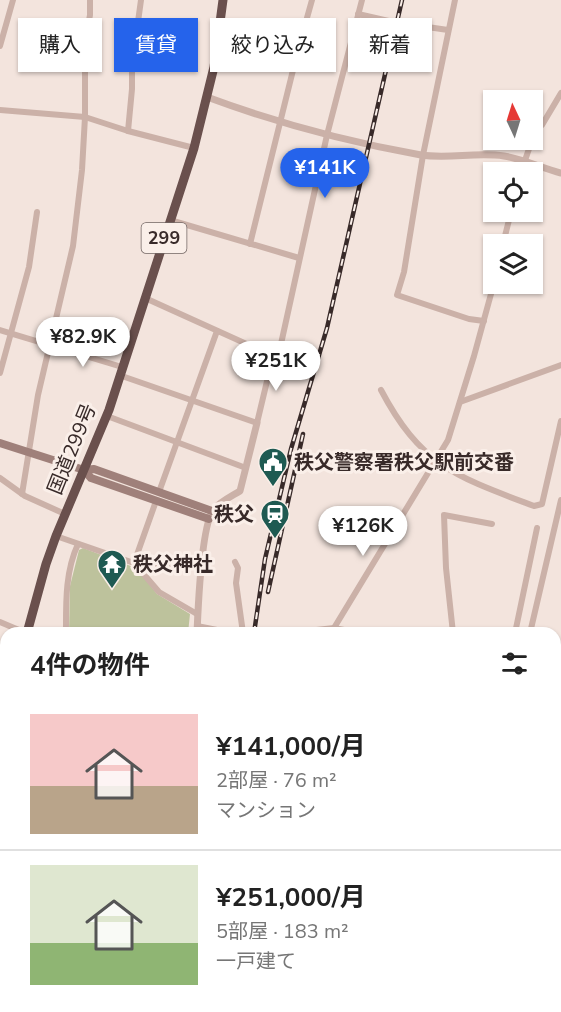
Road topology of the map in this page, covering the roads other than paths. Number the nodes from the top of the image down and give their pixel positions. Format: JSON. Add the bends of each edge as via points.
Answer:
{"nodes":[{"id":1,"x":13,"y":0,"type":"edge"},
{"id":2,"x":90,"y":0,"type":"edge"},
{"id":3,"x":141,"y":0,"type":"edge"},
{"id":4,"x":224,"y":0,"type":"edge"},
{"id":5,"x":312,"y":0,"type":"edge"},
{"id":6,"x":362,"y":0,"type":"edge"},
{"id":7,"x":454,"y":0,"type":"edge"},
{"id":8,"x":358,"y":14,"type":"junction"},
{"id":9,"x":376,"y":18,"type":"edge"},
{"id":10,"x":432,"y":28,"type":"edge"},
{"id":11,"x":448,"y":30,"type":"junction"},
{"id":12,"x":0,"y":46,"type":"edge"},
{"id":13,"x":561,"y":93,"type":"edge"},
{"id":14,"x":207,"y":97,"type":"junction"},
{"id":15,"x":0,"y":110,"type":"edge"},
{"id":16,"x":85,"y":117,"type":"junction"},
{"id":17,"x":280,"y":123,"type":"junction"},
{"id":18,"x":543,"y":123,"type":"edge"},
{"id":19,"x":128,"y":131,"type":"junction"},
{"id":20,"x":327,"y":135,"type":"junction"},
{"id":21,"x":194,"y":148,"type":"junction"},
{"id":22,"x":528,"y":150,"type":"edge"},
{"id":23,"x":423,"y":155,"type":"junction"},
{"id":24,"x":524,"y":161,"type":"junction"},
{"id":25,"x":561,"y":173,"type":"edge"},
{"id":26,"x":37,"y":212,"type":"dead end"},
{"id":27,"x":170,"y":220,"type":"junction"},
{"id":28,"x":250,"y":244,"type":"junction"},
{"id":29,"x":299,"y":258,"type":"junction"},
{"id":30,"x":491,"y":294,"type":"edge"},
{"id":31,"x":146,"y":298,"type":"junction"},
{"id":32,"x":484,"y":321,"type":"junction"},
{"id":33,"x":0,"y":330,"type":"edge"},
{"id":34,"x":217,"y":331,"type":"junction"},
{"id":35,"x":12,"y":333,"type":"junction"},
{"id":36,"x":50,"y":346,"type":"junction"},
{"id":37,"x":273,"y":356,"type":"junction"},
{"id":38,"x":561,"y":365,"type":"edge"},
{"id":39,"x":121,"y":371,"type":"junction"},
{"id":40,"x":0,"y":373,"type":"edge"},
{"id":41,"x":381,"y":390,"type":"dead end"},
{"id":42,"x":192,"y":401,"type":"junction"},
{"id":43,"x":460,"y":402,"type":"junction"},
{"id":44,"x":107,"y":416,"type":"junction"},
{"id":45,"x":561,"y":421,"type":"edge"},
{"id":46,"x":256,"y":423,"type":"junction"},
{"id":47,"x":178,"y":441,"type":"junction"},
{"id":48,"x":0,"y":443,"type":"edge"},
{"id":49,"x":28,"y":453,"type":"junction"},
{"id":50,"x":435,"y":461,"type":"junction"},
{"id":51,"x":246,"y":468,"type":"junction"},
{"id":52,"x":84,"y":470,"type":"junction"},
{"id":53,"x":0,"y":478,"type":"edge"},
{"id":54,"x":22,"y":494,"type":"junction"},
{"id":55,"x":158,"y":496,"type":"junction"},
{"id":56,"x":561,"y":500,"type":"edge"},
{"id":57,"x":64,"y":514,"type":"junction"},
{"id":58,"x":211,"y":515,"type":"junction"},
{"id":59,"x":492,"y":524,"type":"dead end"},
{"id":60,"x":537,"y":528,"type":"dead end"},
{"id":61,"x":56,"y":536,"type":"junction"},
{"id":62,"x":78,"y":544,"type":"junction"},
{"id":63,"x":235,"y":562,"type":"dead end"},
{"id":64,"x":134,"y":563,"type":"junction"},
{"id":65,"x":202,"y":568,"type":"junction"},
{"id":66,"x":197,"y":614,"type":"junction"},
{"id":67,"x":28,"y":627,"type":"edge"},
{"id":68,"x":66,"y":627,"type":"edge"},
{"id":69,"x":197,"y":627,"type":"edge"},
{"id":70,"x":242,"y":627,"type":"edge"},
{"id":71,"x":332,"y":627,"type":"edge"},
{"id":72,"x":452,"y":627,"type":"edge"},
{"id":73,"x":516,"y":627,"type":"edge"},
{"id":74,"x":531,"y":627,"type":"edge"}],
"edges":[{"from":1,"to":12,"type":"street"},
{"from":2,"to":16,"type":"street","via":[[85,42]]},
{"from":3,"to":19,"type":"street"},
{"from":4,"to":14,"type":"highway","name":"国道299号","number":"299"},
{"from":5,"to":17,"type":"street"},
{"from":6,"to":8,"type":"street"},
{"from":7,"to":11,"type":"street"},
{"from":8,"to":9,"type":"street"},
{"from":8,"to":20,"type":"street"},
{"from":10,"to":11,"type":"street"},
{"from":11,"to":23,"type":"street"},
{"from":13,"to":18,"type":"street"},
{"from":14,"to":17,"type":"street"},
{"from":14,"to":21,"type":"highway","name":"国道299号","number":"299"},
{"from":15,"to":16,"type":"street"},
{"from":16,"to":19,"type":"street"},
{"from":16,"to":36,"type":"street","via":[[73,246]]},
{"from":17,"to":20,"type":"street"},
{"from":17,"to":28,"type":"street"},
{"from":19,"to":21,"type":"street"},
{"from":20,"to":23,"type":"street"},
{"from":20,"to":29,"type":"street"},
{"from":21,"to":27,"type":"highway","name":"国道299号","number":"299"},
{"from":22,"to":24,"type":"street"},
{"from":23,"to":24,"type":"street","via":[[503,156]]},
{"from":23,"to":32,"type":"street","via":[[397,296]]},
{"from":24,"to":25,"type":"street"},
{"from":26,"to":35,"type":"street","via":[[29,267]]},
{"from":27,"to":28,"type":"street"},
{"from":27,"to":31,"type":"highway","name":"国道299号","number":"299"},
{"from":28,"to":29,"type":"street"},
{"from":29,"to":37,"type":"street","via":[[279,353]]},
{"from":30,"to":32,"type":"street"},
{"from":31,"to":34,"type":"street"},
{"from":31,"to":39,"type":"highway","name":"国道299号","number":"299"},
{"from":32,"to":43,"type":"street"},
{"from":33,"to":35,"type":"street"},
{"from":34,"to":37,"type":"street"},
{"from":34,"to":42,"type":"street"},
{"from":35,"to":36,"type":"street"},
{"from":35,"to":40,"type":"street"},
{"from":36,"to":39,"type":"street"},
{"from":36,"to":49,"type":"street"},
{"from":37,"to":46,"type":"street"},
{"from":38,"to":43,"type":"street"},
{"from":39,"to":42,"type":"street"},
{"from":39,"to":44,"type":"highway","name":"国道299号","number":"299"},
{"from":41,"to":50,"type":"street","via":[[396,417]]},
{"from":42,"to":46,"type":"street"},
{"from":42,"to":47,"type":"street"},
{"from":43,"to":50,"type":"street"},
{"from":44,"to":47,"type":"street"},
{"from":44,"to":52,"type":"highway","name":"国道299号","number":"299"},
{"from":45,"to":50,"type":"street","via":[[542,504],[534,506],[475,484]]},
{"from":46,"to":51,"type":"street"},
{"from":47,"to":51,"type":"street"},
{"from":47,"to":55,"type":"street"},
{"from":48,"to":49,"type":"main road"},
{"from":49,"to":52,"type":"main road"},
{"from":49,"to":54,"type":"street"},
{"from":50,"to":71,"type":"street"},
{"from":51,"to":58,"type":"street","via":[[240,490]]},
{"from":52,"to":55,"type":"main road","via":[[94,469]]},
{"from":52,"to":57,"type":"highway","name":"国道299号","number":"299"},
{"from":53,"to":54,"type":"street"},
{"from":54,"to":57,"type":"street"},
{"from":55,"to":58,"type":"main road"},
{"from":55,"to":64,"type":"street"},
{"from":56,"to":74,"type":"street"},
{"from":57,"to":61,"type":"highway","name":"国道299号","number":"299"},
{"from":58,"to":65,"type":"street"},
{"from":59,"to":72,"type":"street","via":[[444,515]]},
{"from":60,"to":73,"type":"street"},
{"from":61,"to":62,"type":"street"},
{"from":61,"to":67,"type":"highway","name":"国道299号","number":"299"},
{"from":62,"to":64,"type":"street"},
{"from":62,"to":68,"type":"street","via":[[68,583]]},
{"from":63,"to":70,"type":"street"},
{"from":64,"to":65,"type":"street"},
{"from":64,"to":66,"type":"street","via":[[159,592]]},
{"from":65,"to":66,"type":"street"},
{"from":66,"to":69,"type":"street"}]}
